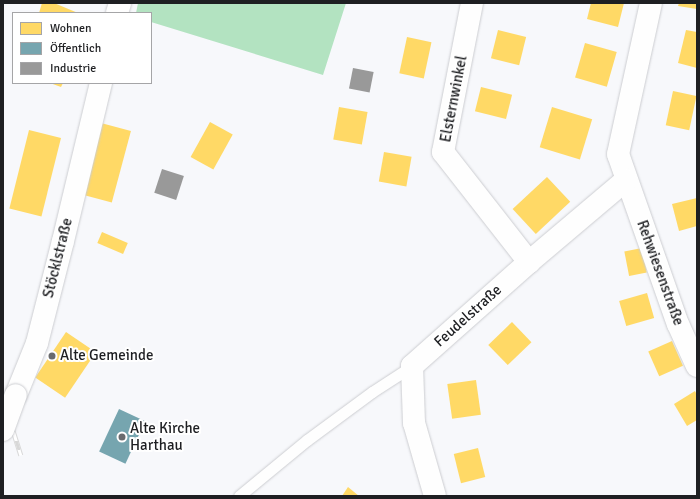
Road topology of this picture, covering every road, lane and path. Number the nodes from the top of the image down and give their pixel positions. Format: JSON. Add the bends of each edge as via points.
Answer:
{"nodes":[{"id":1,"x":472,"y":3,"type":"edge"},
{"id":2,"x":651,"y":3,"type":"edge"},
{"id":3,"x":101,"y":84,"type":"edge"},
{"id":4,"x":626,"y":180,"type":"junction"},
{"id":5,"x":529,"y":262,"type":"junction"},
{"id":6,"x":412,"y":366,"type":"junction"},
{"id":7,"x":697,"y":366,"type":"edge"},
{"id":8,"x":3,"y":430,"type":"edge"},
{"id":9,"x":239,"y":496,"type":"edge"},
{"id":10,"x":435,"y":496,"type":"edge"}],
"edges":[{"from":1,"to":5,"type":"street","name":"Elsternwinkel","via":[[443,152]]},
{"from":2,"to":4,"type":"street","via":[[618,154]]},
{"from":3,"to":8,"type":"street","name":"Stöcklstraße","bridge":true,"via":[[37,343]]},
{"from":4,"to":5,"type":"street","name":"Feudelstraße"},
{"from":4,"to":7,"type":"street","name":"Rehwiesenstraße","via":[[678,324]]},
{"from":5,"to":6,"type":"street","name":"Feudelstraße"},
{"from":6,"to":9,"type":"lane","via":[[307,440]]},
{"from":6,"to":10,"type":"street","via":[[414,422]]}]}
